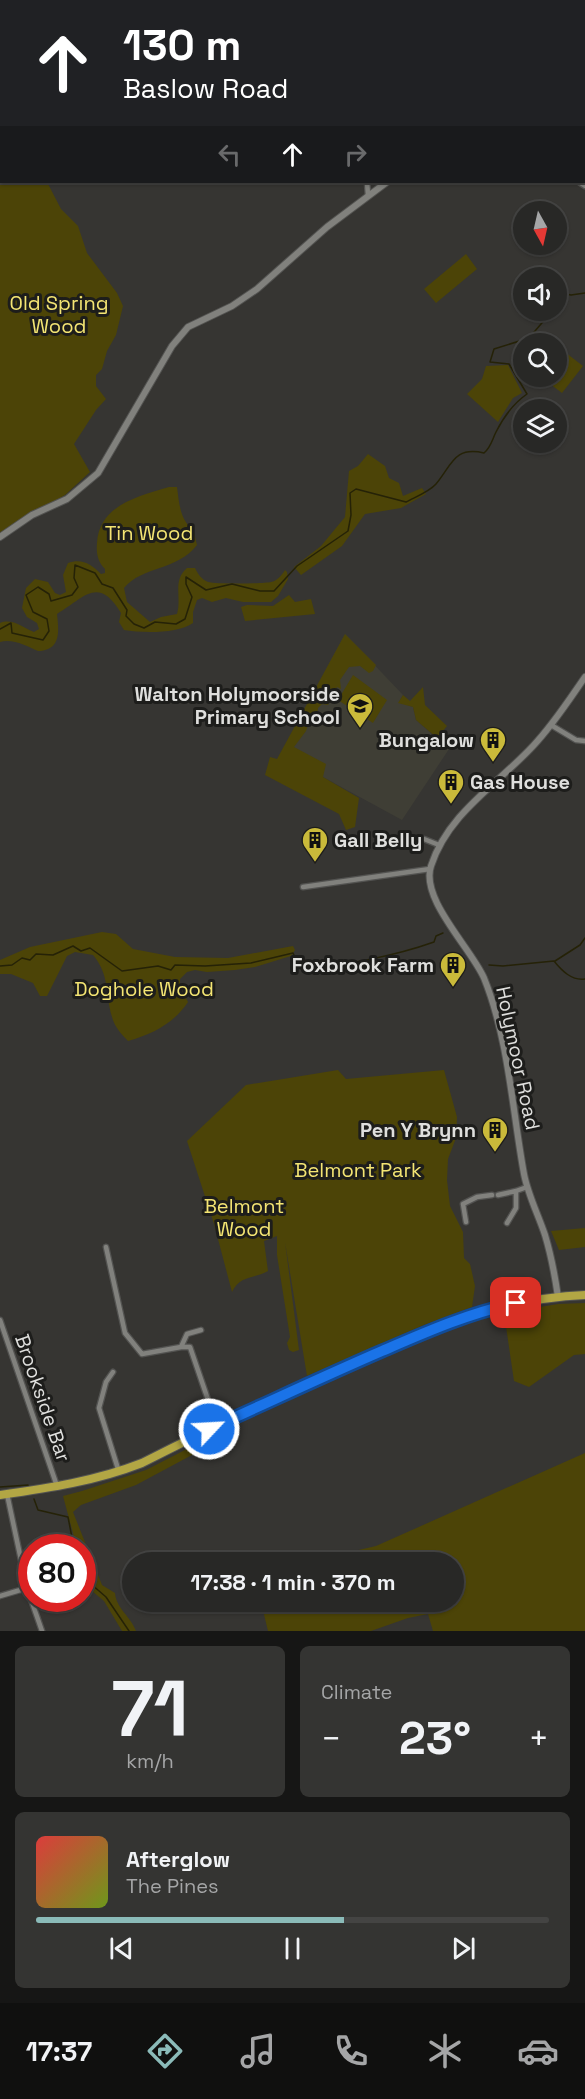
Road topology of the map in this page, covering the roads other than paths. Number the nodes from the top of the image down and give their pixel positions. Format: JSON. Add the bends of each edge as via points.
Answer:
{"nodes":[{"id":1,"x":367,"y":183,"type":"edge"},
{"id":2,"x":385,"y":183,"type":"edge"},
{"id":3,"x":368,"y":195,"type":"junction"},
{"id":4,"x":0,"y":537,"type":"edge"},
{"id":5,"x":585,"y":677,"type":"edge"},
{"id":6,"x":551,"y":725,"type":"junction"},
{"id":7,"x":585,"y":741,"type":"edge"},
{"id":8,"x":424,"y":840,"type":"dead end"},
{"id":9,"x":439,"y":845,"type":"junction"},
{"id":10,"x":430,"y":869,"type":"junction"},
{"id":11,"x":303,"y":888,"type":"dead end"},
{"id":12,"x":527,"y":1186,"type":"junction"},
{"id":13,"x":516,"y":1191,"type":"junction"},
{"id":14,"x":466,"y":1222,"type":"dead end"},
{"id":15,"x":507,"y":1223,"type":"dead end"},
{"id":16,"x":106,"y":1247,"type":"dead end"},
{"id":17,"x":585,"y":1295,"type":"edge"},
{"id":18,"x":558,"y":1297,"type":"junction"},
{"id":19,"x":0,"y":1320,"type":"edge"},
{"id":20,"x":201,"y":1330,"type":"dead end"},
{"id":21,"x":181,"y":1347,"type":"junction"},
{"id":22,"x":113,"y":1372,"type":"dead end"},
{"id":23,"x":217,"y":1426,"type":"junction"},
{"id":24,"x":119,"y":1472,"type":"junction"},
{"id":25,"x":57,"y":1486,"type":"junction"},
{"id":26,"x":3,"y":1495,"type":"edge"},
{"id":27,"x":18,"y":1553,"type":"edge"},
{"id":28,"x":18,"y":1591,"type":"edge"},
{"id":29,"x":0,"y":1596,"type":"edge"},
{"id":30,"x":35,"y":1612,"type":"edge"},
{"id":31,"x":42,"y":1631,"type":"edge"}],
"edges":[{"from":1,"to":3,"type":"street"},
{"from":2,"to":3,"type":"street"},
{"from":3,"to":4,"type":"street","via":[[256,290],[188,327],[172,346],[98,473],[68,499],[32,515]]},
{"from":5,"to":6,"type":"street"},
{"from":6,"to":7,"type":"street"},
{"from":6,"to":9,"type":"street","via":[[533,747],[474,800]]},
{"from":8,"to":9,"type":"street"},
{"from":9,"to":10,"type":"street"},
{"from":10,"to":11,"type":"street"},
{"from":10,"to":12,"type":"street","name":"Holymoor Road","via":[[442,915],[476,961],[488,990],[510,1082]]},
{"from":12,"to":13,"type":"street"},
{"from":12,"to":18,"type":"street","name":"Holymoor Road","via":[[549,1250]]},
{"from":13,"to":14,"type":"street","via":[[477,1197],[463,1204]]},
{"from":13,"to":15,"type":"street","via":[[516,1208]]},
{"from":16,"to":21,"type":"street","via":[[125,1333],[142,1354]]},
{"from":17,"to":18,"type":"highway"},
{"from":18,"to":23,"type":"highway","via":[[508,1305],[445,1324]]},
{"from":19,"to":25,"type":"street","name":"Brookside Bar"},
{"from":20,"to":21,"type":"street","via":[[187,1334]]},
{"from":21,"to":23,"type":"street","via":[[190,1347]]},
{"from":22,"to":24,"type":"street","via":[[99,1408]]},
{"from":23,"to":24,"type":"highway"},
{"from":24,"to":25,"type":"highway"},
{"from":25,"to":26,"type":"highway"},
{"from":26,"to":27,"type":"street"},
{"from":28,"to":29,"type":"street"},
{"from":30,"to":31,"type":"street"}]}
